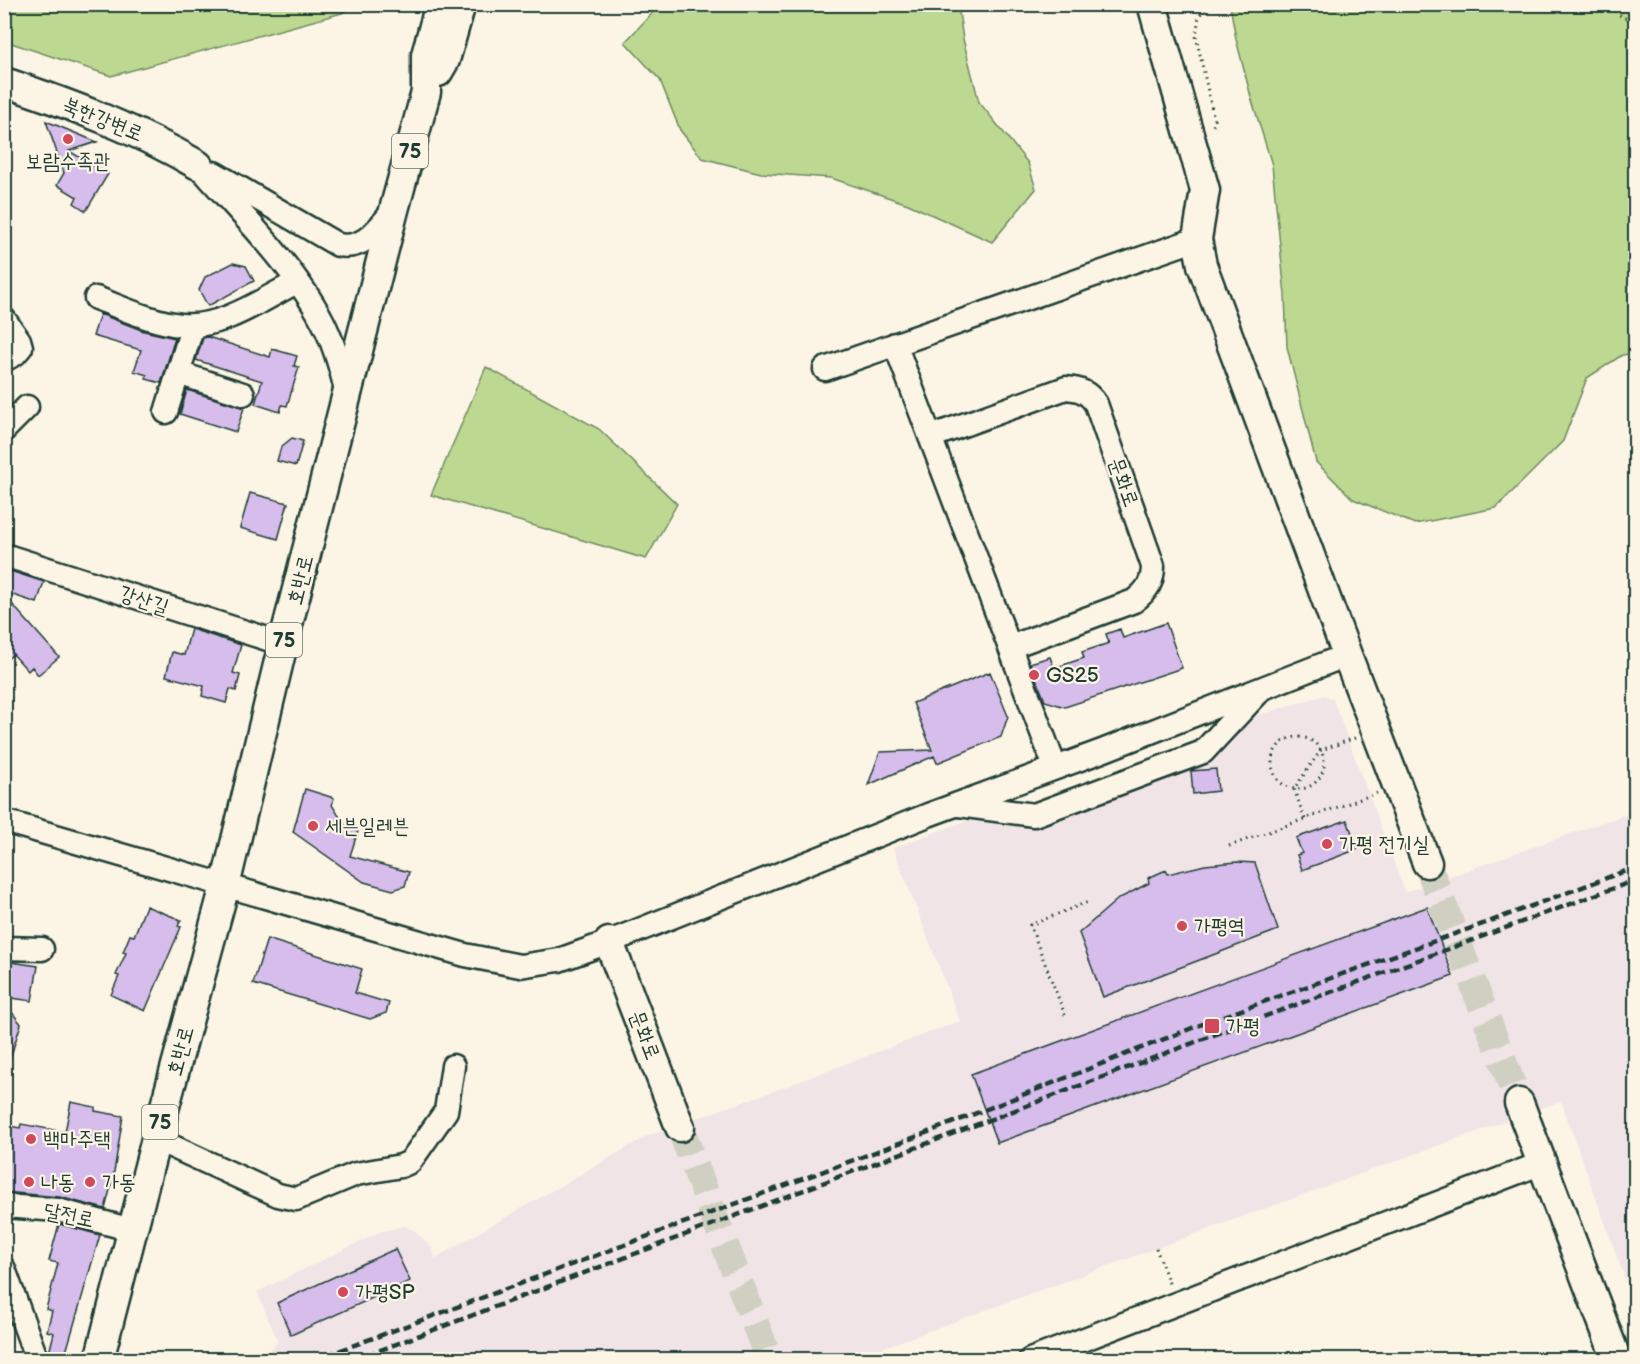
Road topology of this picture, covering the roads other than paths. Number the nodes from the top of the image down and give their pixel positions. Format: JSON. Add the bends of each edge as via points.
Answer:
{"nodes":[{"id":1,"x":428,"y":4,"type":"edge"},
{"id":2,"x":440,"y":4,"type":"edge"},
{"id":3,"x":460,"y":4,"type":"edge"},
{"id":4,"x":1152,"y":4,"type":"edge"},
{"id":5,"x":426,"y":55,"type":"junction"},
{"id":6,"x":4,"y":82,"type":"edge"},
{"id":7,"x":426,"y":92,"type":"junction"},
{"id":8,"x":198,"y":165,"type":"junction"},
{"id":9,"x":394,"y":210,"type":"junction"},
{"id":10,"x":1197,"y":239,"type":"junction"},
{"id":11,"x":297,"y":282,"type":"junction"},
{"id":12,"x":96,"y":298,"type":"dead end"},
{"id":13,"x":4,"y":318,"type":"edge"},
{"id":14,"x":193,"y":326,"type":"junction"},
{"id":15,"x":895,"y":344,"type":"junction"},
{"id":16,"x":4,"y":360,"type":"edge"},
{"id":17,"x":825,"y":369,"type":"dead end"},
{"id":18,"x":178,"y":373,"type":"junction"},
{"id":19,"x":243,"y":394,"type":"dead end"},
{"id":20,"x":347,"y":395,"type":"junction"},
{"id":21,"x":27,"y":407,"type":"dead end"},
{"id":22,"x":166,"y":412,"type":"dead end"},
{"id":23,"x":4,"y":430,"type":"edge"},
{"id":24,"x":930,"y":436,"type":"junction"},
{"id":25,"x":4,"y":555,"type":"edge"},
{"id":26,"x":283,"y":644,"type":"junction"},
{"id":27,"x":1010,"y":647,"type":"junction"},
{"id":28,"x":1347,"y":655,"type":"junction"},
{"id":29,"x":1263,"y":688,"type":"junction"},
{"id":30,"x":1055,"y":767,"type":"junction"},
{"id":31,"x":956,"y":805,"type":"junction"},
{"id":32,"x":4,"y":820,"type":"edge"},
{"id":33,"x":1427,"y":863,"type":"tunnel mouth"},
{"id":34,"x":225,"y":886,"type":"junction"},
{"id":35,"x":609,"y":942,"type":"junction"},
{"id":36,"x":4,"y":948,"type":"edge"},
{"id":37,"x":42,"y":950,"type":"dead end"},
{"id":38,"x":453,"y":1066,"type":"dead end"},
{"id":39,"x":1519,"y":1103,"type":"tunnel mouth"},
{"id":40,"x":680,"y":1127,"type":"tunnel mouth"},
{"id":41,"x":156,"y":1138,"type":"junction"},
{"id":42,"x":1542,"y":1162,"type":"junction"},
{"id":43,"x":4,"y":1206,"type":"edge"},
{"id":44,"x":132,"y":1230,"type":"junction"},
{"id":45,"x":4,"y":1269,"type":"edge"},
{"id":46,"x":37,"y":1359,"type":"edge"},
{"id":47,"x":99,"y":1359,"type":"edge"},
{"id":48,"x":1030,"y":1359,"type":"edge"},
{"id":49,"x":1617,"y":1359,"type":"edge"}],
"edges":[{"from":1,"to":5,"type":"street","name":"호반로"},
{"from":2,"to":5,"type":"main road","name":"호반로","number":"75"},
{"from":3,"to":7,"type":"main road","name":"호반로","number":"75","via":[[445,60]]},
{"from":4,"to":10,"type":"main road","via":[[1205,190]]},
{"from":5,"to":7,"type":"main road","name":"호반로","number":"75"},
{"from":6,"to":8,"type":"main road","name":"북한강변로","via":[[98,115]]},
{"from":7,"to":9,"type":"main road","name":"호반로","number":"75"},
{"from":8,"to":9,"type":"street","via":[[338,245],[350,247],[361,243]]},
{"from":8,"to":11,"type":"street"},
{"from":9,"to":20,"type":"main road","name":"호반로","number":"75"},
{"from":10,"to":15,"type":"street"},
{"from":10,"to":28,"type":"main road","via":[[1202,265]]},
{"from":11,"to":14,"type":"street","via":[[232,315]]},
{"from":11,"to":20,"type":"street","via":[[334,346]]},
{"from":12,"to":14,"type":"street","via":[[166,322]]},
{"from":13,"to":16,"type":"street","via":[[21,347]]},
{"from":14,"to":18,"type":"street"},
{"from":15,"to":17,"type":"street"},
{"from":15,"to":24,"type":"street"},
{"from":18,"to":19,"type":"street"},
{"from":18,"to":22,"type":"street"},
{"from":20,"to":26,"type":"main road","name":"호반로","number":"75"},
{"from":21,"to":23,"type":"street"},
{"from":24,"to":27,"type":"street"},
{"from":24,"to":27,"type":"street","name":"문화로","via":[[1066,388],[1089,394],[1096,404],[1153,566],[1150,584],[1134,601]]},
{"from":25,"to":26,"type":"street","name":"강산길"},
{"from":26,"to":34,"type":"main road","name":"호반로","number":"75"},
{"from":27,"to":30,"type":"street"},
{"from":28,"to":29,"type":"street"},
{"from":28,"to":33,"type":"main road"},
{"from":29,"to":30,"type":"street"},
{"from":29,"to":31,"type":"street","via":[[1203,752],[1193,756],[1034,815]]},
{"from":30,"to":31,"type":"street"},
{"from":31,"to":35,"type":"street"},
{"from":32,"to":34,"type":"street"},
{"from":34,"to":35,"type":"street","via":[[465,956],[512,965],[559,960]]},
{"from":34,"to":41,"type":"main road","name":"호반로","number":"75"},
{"from":35,"to":40,"type":"main road","name":"문화로"},
{"from":36,"to":37,"type":"street"},
{"from":38,"to":41,"type":"street","via":[[446,1111],[410,1162],[356,1174],[296,1199],[278,1195]]},
{"from":39,"to":42,"type":"main road"},
{"from":41,"to":44,"type":"main road","name":"호반로","number":"75"},
{"from":42,"to":48,"type":"street"},
{"from":42,"to":49,"type":"main road"},
{"from":43,"to":44,"type":"street","name":"달전로","via":[[58,1210]]},
{"from":44,"to":47,"type":"main road","name":"호반로","number":"75"},
{"from":45,"to":46,"type":"street"}]}
